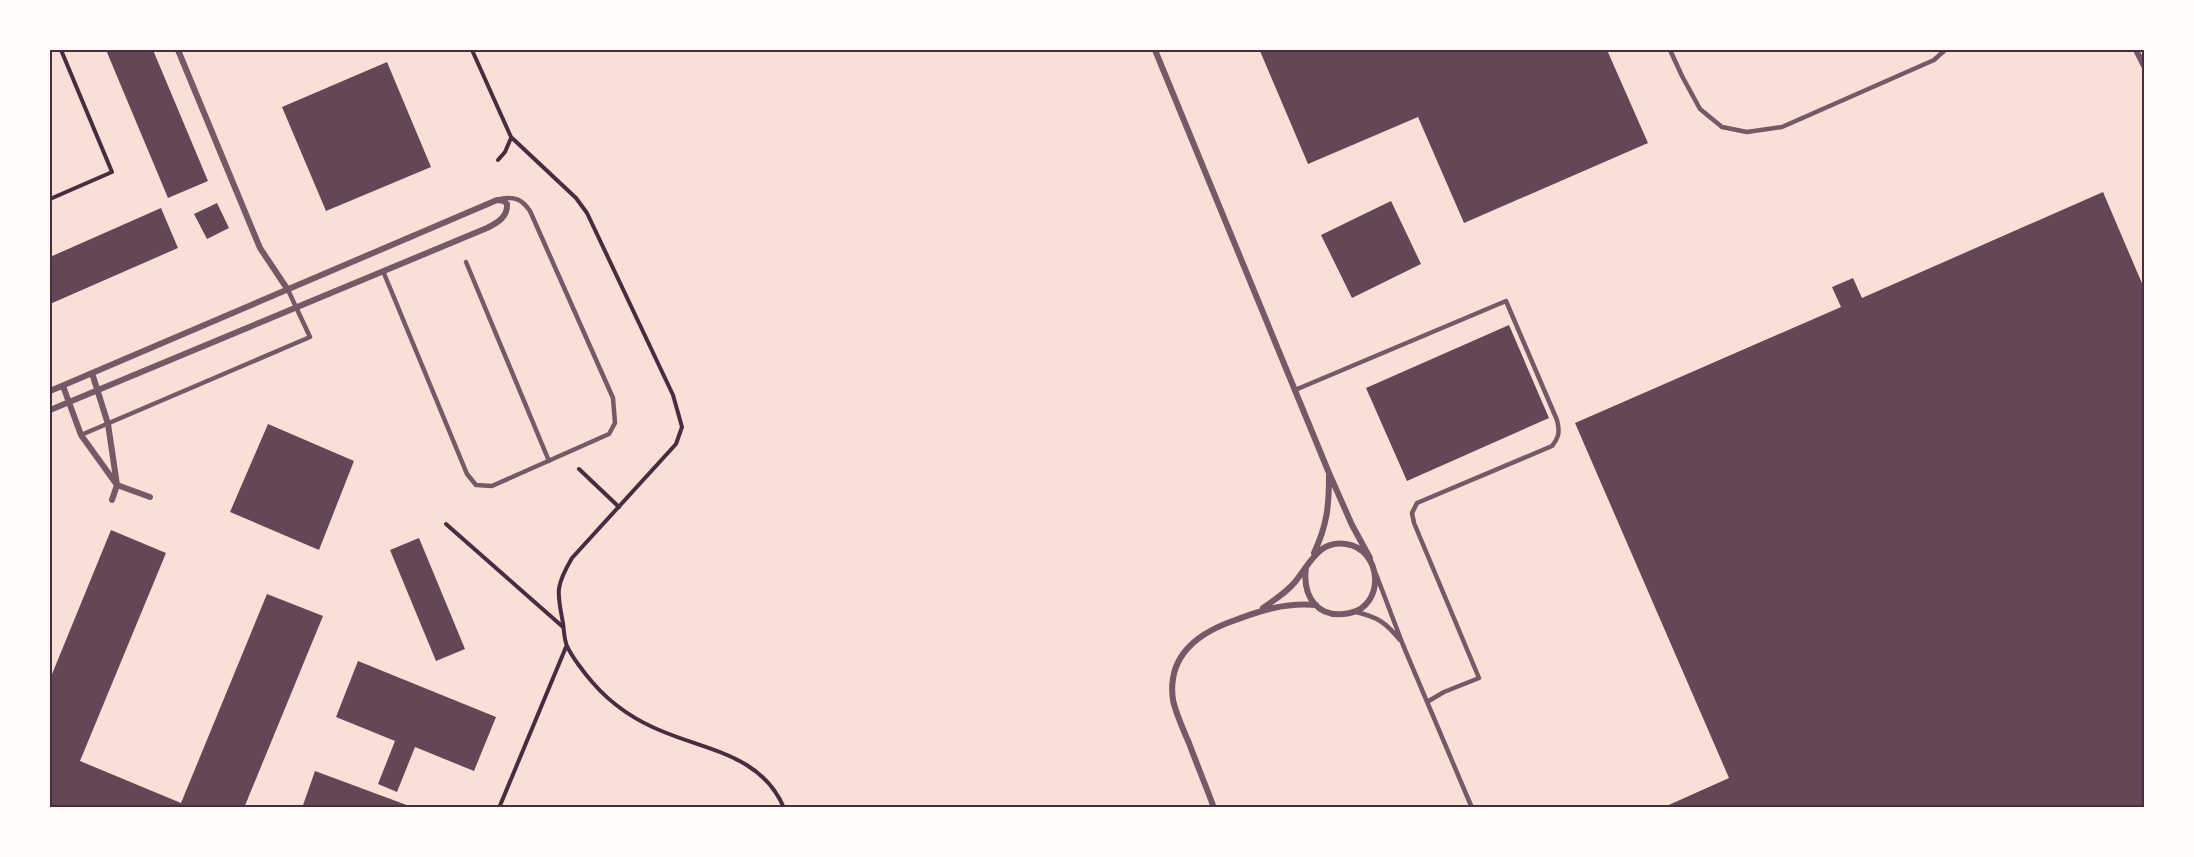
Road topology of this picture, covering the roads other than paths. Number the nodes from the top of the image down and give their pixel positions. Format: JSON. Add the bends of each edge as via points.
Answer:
{"nodes":[{"id":1,"x":178,"y":50,"type":"edge"},
{"id":2,"x":1155,"y":50,"type":"edge"},
{"id":3,"x":1670,"y":50,"type":"edge"},
{"id":4,"x":1945,"y":50,"type":"edge"},
{"id":5,"x":2136,"y":50,"type":"edge"},
{"id":6,"x":2145,"y":66,"type":"edge"},
{"id":7,"x":496,"y":200,"type":"junction"},
{"id":8,"x":466,"y":262,"type":"dead end"},
{"id":9,"x":383,"y":271,"type":"junction"},
{"id":10,"x":288,"y":290,"type":"junction"},
{"id":11,"x":296,"y":307,"type":"junction"},
{"id":12,"x":92,"y":373,"type":"junction"},
{"id":13,"x":63,"y":386,"type":"junction"},
{"id":14,"x":98,"y":389,"type":"junction"},
{"id":15,"x":1295,"y":390,"type":"junction"},
{"id":16,"x":50,"y":392,"type":"edge"},
{"id":17,"x":69,"y":402,"type":"junction"},
{"id":18,"x":50,"y":410,"type":"edge"},
{"id":19,"x":108,"y":424,"type":"junction"},
{"id":20,"x":81,"y":435,"type":"junction"},
{"id":21,"x":549,"y":462,"type":"junction"},
{"id":22,"x":1329,"y":473,"type":"junction"},
{"id":23,"x":117,"y":485,"type":"junction"},
{"id":24,"x":150,"y":497,"type":"dead end"},
{"id":25,"x":112,"y":500,"type":"dead end"},
{"id":26,"x":1313,"y":556,"type":"junction"},
{"id":27,"x":1370,"y":558,"type":"junction"},
{"id":28,"x":1306,"y":567,"type":"junction"},
{"id":29,"x":1376,"y":572,"type":"junction"},
{"id":30,"x":1316,"y":605,"type":"junction"},
{"id":31,"x":1257,"y":612,"type":"junction"},
{"id":32,"x":1356,"y":612,"type":"junction"},
{"id":33,"x":1403,"y":645,"type":"junction"},
{"id":34,"x":1427,"y":702,"type":"junction"},
{"id":35,"x":1214,"y":807,"type":"edge"},
{"id":36,"x":1472,"y":807,"type":"edge"}],
"edges":[{"from":1,"to":10,"type":"street","via":[[260,248]]},
{"from":2,"to":15,"type":"street"},
{"from":3,"to":4,"type":"lane","via":[[1700,109],[1722,127],[1747,132],[1782,126],[1934,60]]},
{"from":5,"to":6,"type":"street"},
{"from":7,"to":9,"type":"street","via":[[504,201],[507,210],[493,225]]},
{"from":7,"to":10,"type":"street"},
{"from":7,"to":21,"type":"lane","via":[[513,197],[530,211],[615,403],[615,423],[609,434]]},
{"from":8,"to":21,"type":"lane"},
{"from":9,"to":11,"type":"street"},
{"from":9,"to":21,"type":"lane","via":[[471,481],[482,487],[492,486]]},
{"from":10,"to":11,"type":"lane"},
{"from":10,"to":12,"type":"street"},
{"from":11,"to":14,"type":"street"},
{"from":11,"to":19,"type":"lane","via":[[310,337]]},
{"from":12,"to":13,"type":"street"},
{"from":12,"to":14,"type":"street"},
{"from":13,"to":16,"type":"street"},
{"from":13,"to":17,"type":"street"},
{"from":14,"to":17,"type":"street"},
{"from":14,"to":19,"type":"street"},
{"from":15,"to":22,"type":"street"},
{"from":15,"to":34,"type":"lane","via":[[1506,301],[1557,420],[1560,430],[1552,446],[1417,503],[1412,513],[1479,678]]},
{"from":17,"to":18,"type":"street"},
{"from":17,"to":20,"type":"street"},
{"from":19,"to":20,"type":"lane"},
{"from":19,"to":23,"type":"street"},
{"from":20,"to":23,"type":"street"},
{"from":22,"to":26,"type":"street","via":[[1329,508]]},
{"from":22,"to":27,"type":"street"},
{"from":23,"to":24,"type":"street"},
{"from":23,"to":25,"type":"street"},
{"from":26,"to":27,"type":"street","via":[[1335,543],[1360,549]]},
{"from":26,"to":28,"type":"street"},
{"from":27,"to":29,"type":"street"},
{"from":28,"to":30,"type":"street","via":[[1307,594]]},
{"from":28,"to":31,"type":"street","via":[[1281,596]]},
{"from":29,"to":32,"type":"street","via":[[1375,588],[1368,602]]},
{"from":29,"to":33,"type":"lane"},
{"from":30,"to":31,"type":"street","via":[[1298,603]]},
{"from":30,"to":32,"type":"street","via":[[1327,613]]},
{"from":31,"to":35,"type":"street","via":[[1196,639],[1173,677],[1173,700]]},
{"from":32,"to":33,"type":"lane","via":[[1374,616],[1389,626]]},
{"from":33,"to":34,"type":"lane"},
{"from":34,"to":36,"type":"lane"}]}
